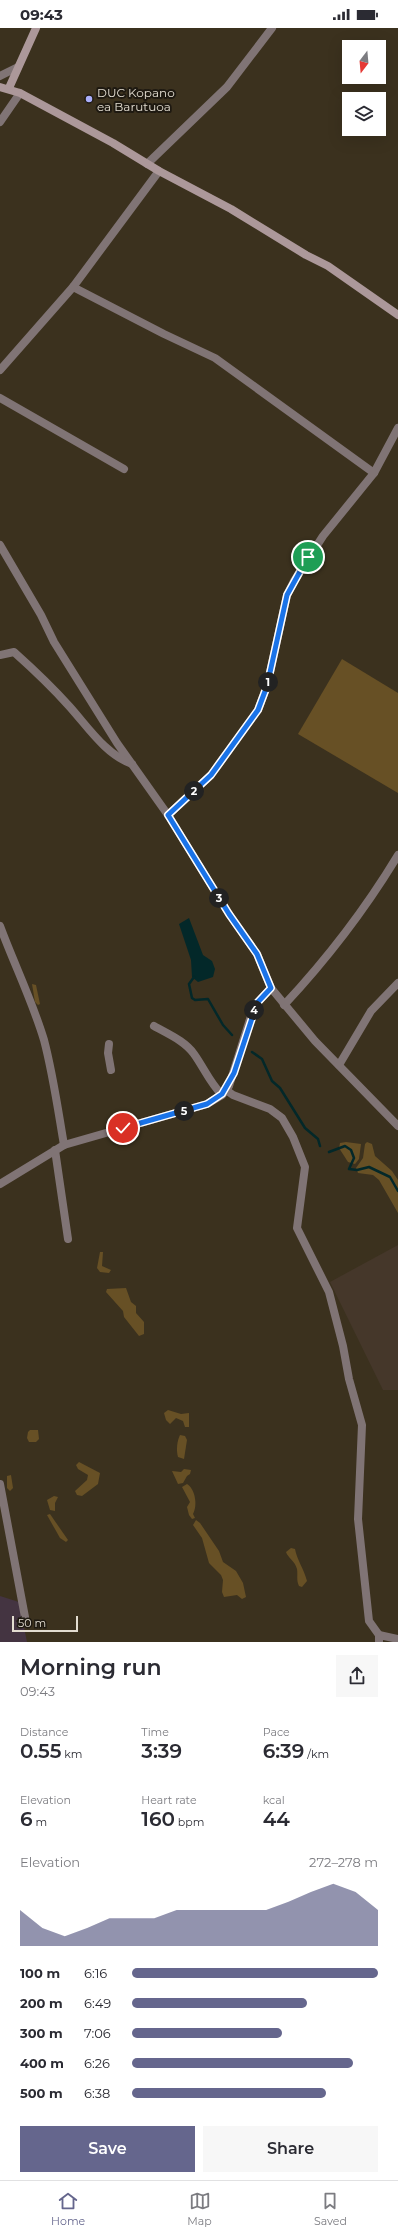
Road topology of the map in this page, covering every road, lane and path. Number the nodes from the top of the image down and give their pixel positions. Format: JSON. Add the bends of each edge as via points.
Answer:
{"nodes":[{"id":1,"x":36,"y":28,"type":"edge"},
{"id":2,"x":272,"y":28,"type":"edge"},
{"id":3,"x":18,"y":67,"type":"junction"},
{"id":4,"x":0,"y":76,"type":"edge"},
{"id":5,"x":0,"y":87,"type":"edge"},
{"id":6,"x":9,"y":88,"type":"junction"},
{"id":7,"x":20,"y":93,"type":"junction"},
{"id":8,"x":0,"y":122,"type":"edge"},
{"id":9,"x":147,"y":164,"type":"junction"},
{"id":10,"x":159,"y":171,"type":"junction"},
{"id":11,"x":73,"y":287,"type":"junction"},
{"id":12,"x":398,"y":315,"type":"edge"},
{"id":13,"x":0,"y":370,"type":"edge"},
{"id":14,"x":0,"y":398,"type":"edge"},
{"id":15,"x":397,"y":432,"type":"edge"},
{"id":16,"x":124,"y":469,"type":"dead end"},
{"id":17,"x":374,"y":473,"type":"junction"},
{"id":18,"x":0,"y":545,"type":"edge"},
{"id":19,"x":0,"y":655,"type":"edge"},
{"id":20,"x":133,"y":765,"type":"junction"},
{"id":21,"x":168,"y":815,"type":"junction"},
{"id":22,"x":398,"y":855,"type":"edge"},
{"id":23,"x":0,"y":926,"type":"edge"},
{"id":24,"x":398,"y":983,"type":"edge"},
{"id":25,"x":271,"y":988,"type":"junction"},
{"id":26,"x":284,"y":1005,"type":"junction"},
{"id":27,"x":154,"y":1026,"type":"dead end"},
{"id":28,"x":109,"y":1044,"type":"dead end"},
{"id":29,"x":339,"y":1065,"type":"junction"},
{"id":30,"x":111,"y":1070,"type":"dead end"},
{"id":31,"x":224,"y":1092,"type":"junction"},
{"id":32,"x":398,"y":1126,"type":"edge"},
{"id":33,"x":64,"y":1145,"type":"junction"},
{"id":34,"x":55,"y":1150,"type":"junction"},
{"id":35,"x":0,"y":1184,"type":"edge"},
{"id":36,"x":68,"y":1239,"type":"dead end"},
{"id":37,"x":0,"y":1484,"type":"edge"},
{"id":38,"x":25,"y":1617,"type":"dead end"},
{"id":39,"x":379,"y":1639,"type":"edge"},
{"id":40,"x":398,"y":1639,"type":"edge"}],
"edges":[{"from":1,"to":3,"type":"main road"},
{"from":2,"to":9,"type":"street","via":[[227,87]]},
{"from":3,"to":4,"type":"street"},
{"from":3,"to":6,"type":"main road"},
{"from":5,"to":6,"type":"main road"},
{"from":6,"to":7,"type":"main road"},
{"from":7,"to":8,"type":"street"},
{"from":7,"to":9,"type":"main road"},
{"from":9,"to":10,"type":"main road"},
{"from":10,"to":11,"type":"street"},
{"from":10,"to":12,"type":"main road","via":[[231,209],[328,266]]},
{"from":11,"to":13,"type":"street"},
{"from":11,"to":17,"type":"street","via":[[215,358]]},
{"from":14,"to":16,"type":"street"},
{"from":15,"to":17,"type":"street"},
{"from":17,"to":21,"type":"street","via":[[323,536],[289,590],[267,686],[258,710],[211,775]]},
{"from":18,"to":20,"type":"street","via":[[54,642]]},
{"from":19,"to":20,"type":"street","via":[[14,652],[68,705],[110,752]]},
{"from":20,"to":21,"type":"street"},
{"from":21,"to":25,"type":"street","via":[[229,914],[257,954]]},
{"from":22,"to":26,"type":"street","via":[[309,979]]},
{"from":23,"to":33,"type":"street","via":[[23,980],[44,1040]]},
{"from":24,"to":29,"type":"street","via":[[371,1011]]},
{"from":25,"to":26,"type":"street"},
{"from":25,"to":31,"type":"street","via":[[254,1009],[234,1073]]},
{"from":26,"to":29,"type":"street"},
{"from":27,"to":31,"type":"street","via":[[185,1044],[216,1088]]},
{"from":28,"to":30,"type":"street"},
{"from":29,"to":32,"type":"street"},
{"from":31,"to":33,"type":"street","via":[[207,1104]]},
{"from":31,"to":39,"type":"street","via":[[270,1110],[282,1118],[305,1167],[297,1228],[329,1292],[362,1425],[358,1519],[369,1622]]},
{"from":33,"to":34,"type":"street"},
{"from":34,"to":35,"type":"street"},
{"from":34,"to":36,"type":"street"},
{"from":37,"to":38,"type":"street"},
{"from":39,"to":40,"type":"street"}]}
